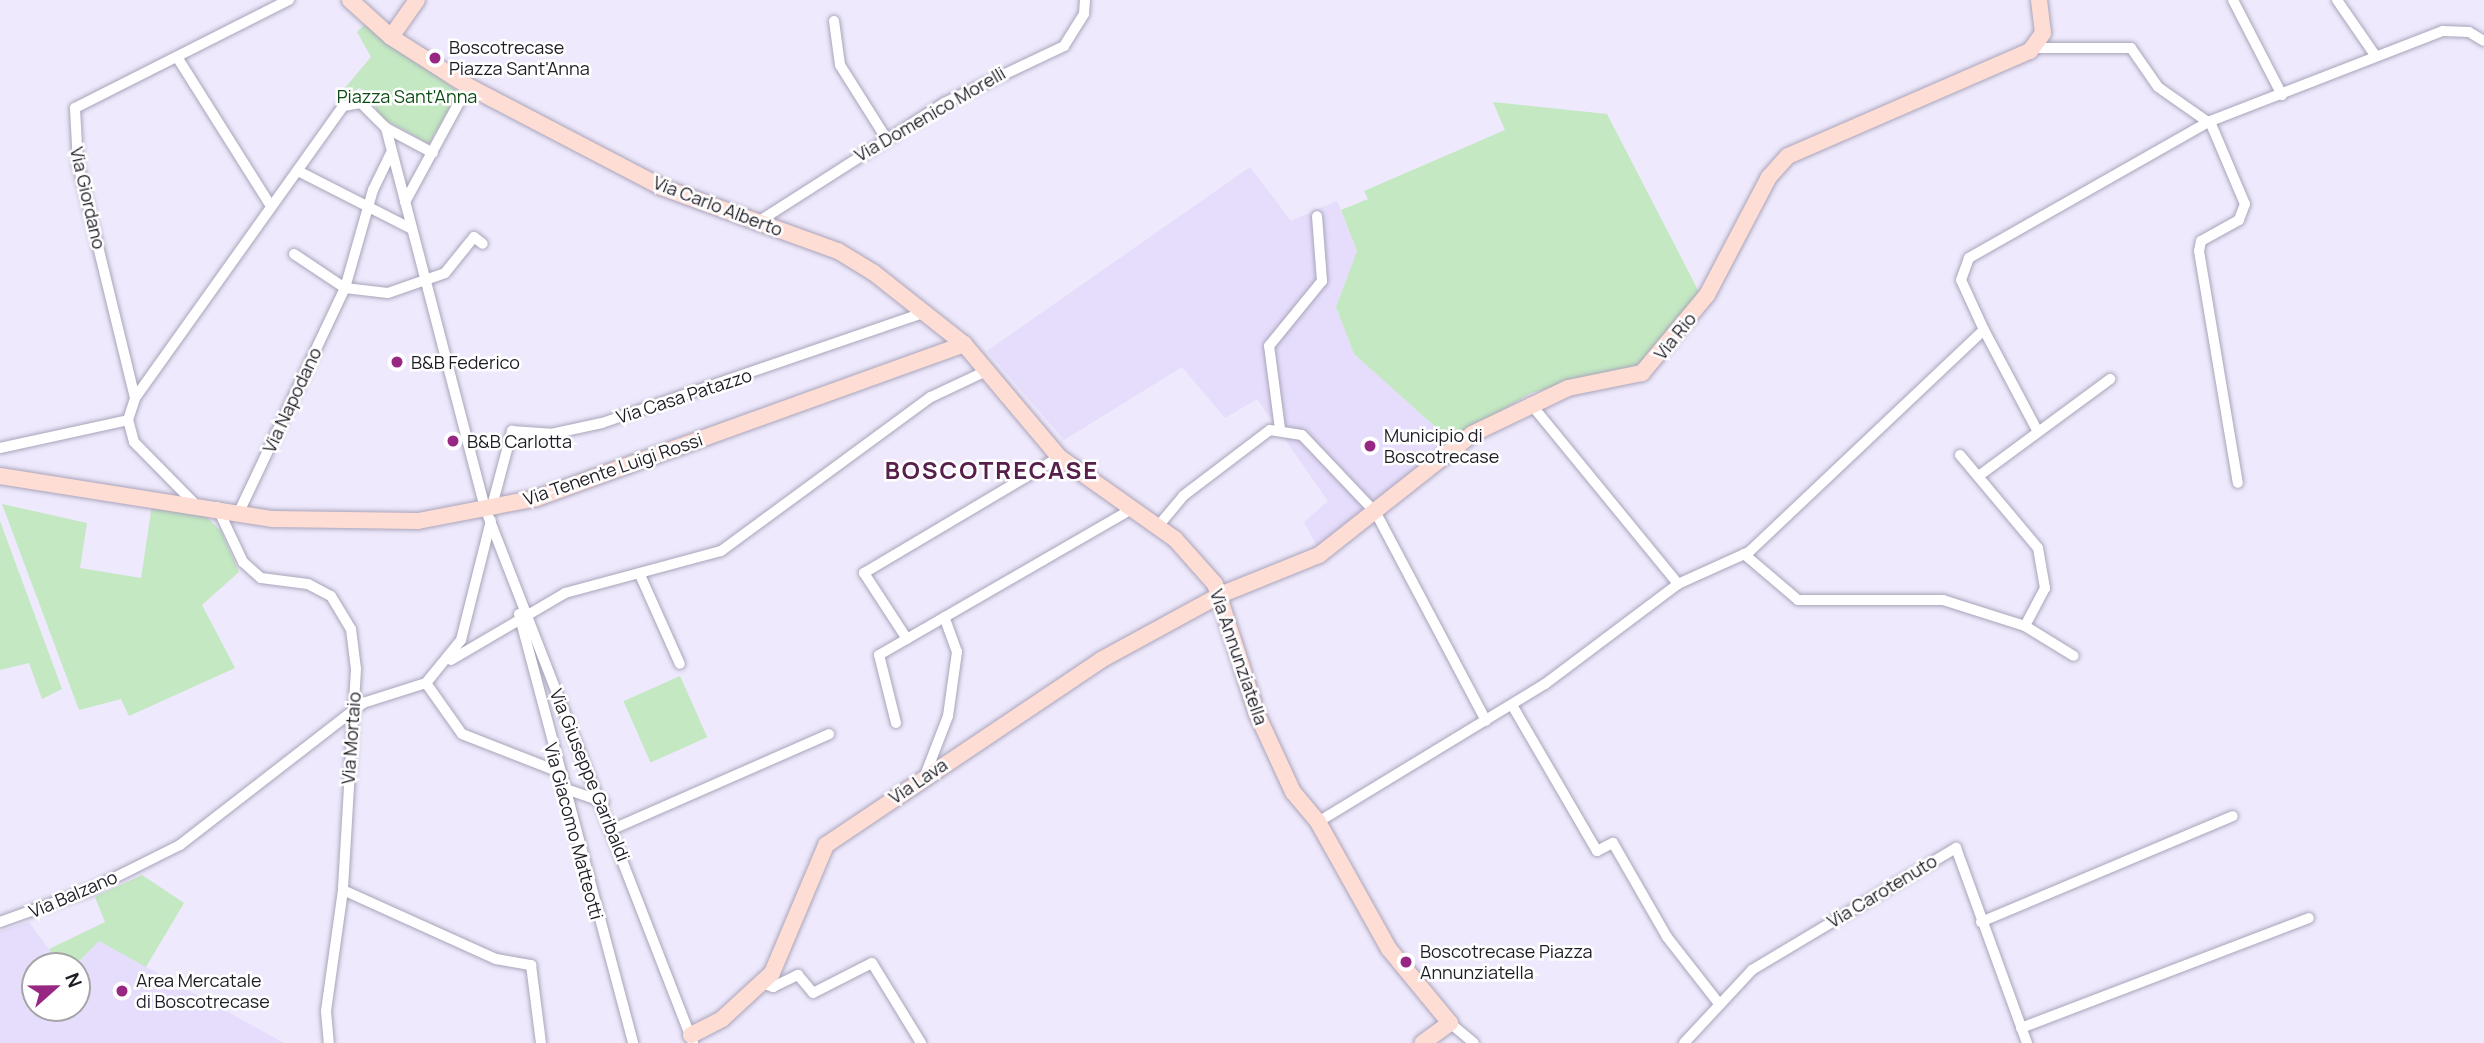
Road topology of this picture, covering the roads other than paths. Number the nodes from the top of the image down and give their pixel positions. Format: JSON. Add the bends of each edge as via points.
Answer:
{"nodes":[{"id":1,"x":289,"y":0,"type":"edge"},
{"id":2,"x":350,"y":0,"type":"edge"},
{"id":3,"x":417,"y":0,"type":"edge"},
{"id":4,"x":1085,"y":0,"type":"edge"},
{"id":5,"x":2039,"y":0,"type":"edge"},
{"id":6,"x":2233,"y":0,"type":"edge"},
{"id":7,"x":2337,"y":0,"type":"edge"},
{"id":8,"x":834,"y":21,"type":"dead end"},
{"id":9,"x":391,"y":37,"type":"junction"},
{"id":10,"x":2484,"y":41,"type":"edge"},
{"id":11,"x":2035,"y":48,"type":"junction"},
{"id":12,"x":2375,"y":55,"type":"junction"},
{"id":13,"x":177,"y":57,"type":"junction"},
{"id":14,"x":468,"y":86,"type":"junction"},
{"id":15,"x":2281,"y":95,"type":"junction"},
{"id":16,"x":2209,"y":123,"type":"junction"},
{"id":17,"x":386,"y":128,"type":"junction"},
{"id":18,"x":886,"y":138,"type":"junction"},
{"id":19,"x":391,"y":153,"type":"junction"},
{"id":20,"x":433,"y":153,"type":"junction"},
{"id":21,"x":298,"y":171,"type":"junction"},
{"id":22,"x":405,"y":202,"type":"junction"},
{"id":23,"x":271,"y":206,"type":"junction"},
{"id":24,"x":369,"y":207,"type":"junction"},
{"id":25,"x":1317,"y":216,"type":"dead end"},
{"id":26,"x":758,"y":222,"type":"junction"},
{"id":27,"x":411,"y":229,"type":"junction"},
{"id":28,"x":483,"y":244,"type":"dead end"},
{"id":29,"x":295,"y":254,"type":"dead end"},
{"id":30,"x":427,"y":281,"type":"junction"},
{"id":31,"x":345,"y":288,"type":"junction"},
{"id":32,"x":926,"y":312,"type":"junction"},
{"id":33,"x":1984,"y":330,"type":"junction"},
{"id":34,"x":964,"y":344,"type":"junction"},
{"id":35,"x":988,"y":370,"type":"junction"},
{"id":36,"x":2110,"y":379,"type":"dead end"},
{"id":37,"x":135,"y":398,"type":"junction"},
{"id":38,"x":1530,"y":403,"type":"junction"},
{"id":39,"x":128,"y":420,"type":"junction"},
{"id":40,"x":1280,"y":429,"type":"junction"},
{"id":41,"x":2037,"y":430,"type":"junction"},
{"id":42,"x":0,"y":448,"type":"edge"},
{"id":43,"x":1960,"y":455,"type":"dead end"},
{"id":44,"x":1059,"y":457,"type":"junction"},
{"id":45,"x":1980,"y":475,"type":"junction"},
{"id":46,"x":0,"y":476,"type":"edge"},
{"id":47,"x":2238,"y":483,"type":"dead end"},
{"id":48,"x":195,"y":504,"type":"junction"},
{"id":49,"x":217,"y":508,"type":"junction"},
{"id":50,"x":1132,"y":509,"type":"junction"},
{"id":51,"x":239,"y":512,"type":"junction"},
{"id":52,"x":489,"y":512,"type":"junction"},
{"id":53,"x":1376,"y":513,"type":"junction"},
{"id":54,"x":1159,"y":525,"type":"junction"},
{"id":55,"x":1744,"y":554,"type":"junction"},
{"id":56,"x":641,"y":577,"type":"junction"},
{"id":57,"x":1678,"y":584,"type":"junction"},
{"id":58,"x":1220,"y":595,"type":"junction"},
{"id":59,"x":523,"y":616,"type":"junction"},
{"id":60,"x":944,"y":617,"type":"junction"},
{"id":61,"x":2025,"y":626,"type":"junction"},
{"id":62,"x":907,"y":639,"type":"junction"},
{"id":63,"x":2074,"y":656,"type":"dead end"},
{"id":64,"x":451,"y":660,"type":"junction"},
{"id":65,"x":680,"y":664,"type":"dead end"},
{"id":66,"x":426,"y":683,"type":"junction"},
{"id":67,"x":1512,"y":705,"type":"junction"},
{"id":68,"x":352,"y":712,"type":"junction"},
{"id":69,"x":1486,"y":720,"type":"junction"},
{"id":70,"x":896,"y":723,"type":"dead end"},
{"id":71,"x":829,"y":734,"type":"dead end"},
{"id":72,"x":559,"y":772,"type":"junction"},
{"id":73,"x":926,"y":773,"type":"junction"},
{"id":74,"x":563,"y":788,"type":"junction"},
{"id":75,"x":604,"y":802,"type":"junction"},
{"id":76,"x":2233,"y":816,"type":"dead end"},
{"id":77,"x":1318,"y":822,"type":"junction"},
{"id":78,"x":613,"y":829,"type":"junction"},
{"id":79,"x":343,"y":890,"type":"junction"},
{"id":80,"x":2309,"y":918,"type":"dead end"},
{"id":81,"x":0,"y":922,"type":"edge"},
{"id":82,"x":1981,"y":922,"type":"junction"},
{"id":83,"x":762,"y":983,"type":"junction"},
{"id":84,"x":1717,"y":1001,"type":"junction"},
{"id":85,"x":1450,"y":1023,"type":"junction"},
{"id":86,"x":2021,"y":1028,"type":"junction"},
{"id":87,"x":692,"y":1039,"type":"edge"},
{"id":88,"x":329,"y":1043,"type":"edge"},
{"id":89,"x":541,"y":1043,"type":"edge"},
{"id":90,"x":633,"y":1043,"type":"edge"},
{"id":91,"x":921,"y":1043,"type":"edge"},
{"id":92,"x":1422,"y":1043,"type":"edge"},
{"id":93,"x":1474,"y":1043,"type":"edge"},
{"id":94,"x":1684,"y":1043,"type":"edge"},
{"id":95,"x":2027,"y":1043,"type":"edge"}],
"edges":[{"from":1,"to":13,"type":"street","name":"Via Giordano"},
{"from":2,"to":9,"type":"street","name":"Via Carlo Alberto"},
{"from":3,"to":9,"type":"street"},
{"from":4,"to":18,"type":"street","name":"Via Domenico Morelli","via":[[1084,14],[1064,46],[984,80]]},
{"from":5,"to":11,"type":"street","via":[[2043,33]]},
{"from":6,"to":15,"type":"street"},
{"from":7,"to":12,"type":"street"},
{"from":8,"to":18,"type":"street","via":[[840,65]]},
{"from":9,"to":14,"type":"street","name":"Via Carlo Alberto"},
{"from":10,"to":12,"type":"street","via":[[2469,32],[2443,32]]},
{"from":11,"to":16,"type":"street","via":[[2131,48],[2158,87]]},
{"from":11,"to":38,"type":"street","name":"Via Rio","via":[[1788,156],[1769,177],[1707,295],[1661,357],[1642,373]]},
{"from":12,"to":15,"type":"street"},
{"from":13,"to":23,"type":"street"},
{"from":13,"to":37,"type":"street","name":"Via Giordano","via":[[75,108],[72,124]]},
{"from":14,"to":20,"type":"street"},
{"from":14,"to":26,"type":"street","name":"Via Carlo Alberto","via":[[662,187]]},
{"from":15,"to":16,"type":"street"},
{"from":16,"to":33,"type":"street","via":[[1969,258],[1961,280]]},
{"from":16,"to":47,"type":"street","via":[[2245,204],[2238,220],[2202,241],[2199,251]]},
{"from":17,"to":19,"type":"street"},
{"from":17,"to":20,"type":"street"},
{"from":17,"to":21,"type":"street","via":[[361,103],[343,106]]},
{"from":18,"to":26,"type":"street","name":"Via Domenico Morelli"},
{"from":19,"to":22,"type":"street"},
{"from":19,"to":24,"type":"street","name":"Via Napodano"},
{"from":20,"to":22,"type":"street"},
{"from":21,"to":23,"type":"street"},
{"from":21,"to":24,"type":"street"},
{"from":22,"to":27,"type":"street"},
{"from":23,"to":37,"type":"street"},
{"from":24,"to":27,"type":"street"},
{"from":24,"to":31,"type":"street","name":"Via Napodano"},
{"from":25,"to":40,"type":"street","via":[[1322,281],[1269,346]]},
{"from":26,"to":32,"type":"street","name":"Via Carlo Alberto","via":[[838,251]]},
{"from":27,"to":30,"type":"street"},
{"from":28,"to":30,"type":"street","via":[[474,237],[445,273]]},
{"from":29,"to":31,"type":"street"},
{"from":30,"to":31,"type":"street","via":[[388,293]]},
{"from":30,"to":52,"type":"street"},
{"from":31,"to":51,"type":"street","name":"Via Napodano"},
{"from":32,"to":34,"type":"street","name":"Via Carlo Alberto"},
{"from":32,"to":52,"type":"street","name":"Via Casa Patazzo","via":[[602,423],[551,433],[512,431]]},
{"from":33,"to":41,"type":"street"},
{"from":33,"to":55,"type":"street"},
{"from":34,"to":35,"type":"street","name":"Via Annunziatella"},
{"from":34,"to":52,"type":"street","name":"Via Tenente Luigi Rossi"},
{"from":35,"to":44,"type":"street","name":"Via Annunziatella"},
{"from":35,"to":56,"type":"street","via":[[931,397],[721,551]]},
{"from":36,"to":41,"type":"street"},
{"from":37,"to":39,"type":"street"},
{"from":38,"to":53,"type":"street","name":"Via Rio","via":[[1472,435]]},
{"from":38,"to":57,"type":"street"},
{"from":39,"to":42,"type":"street"},
{"from":39,"to":48,"type":"street","via":[[134,442]]},
{"from":40,"to":53,"type":"street","via":[[1302,435]]},
{"from":40,"to":54,"type":"street","via":[[1183,496]]},
{"from":41,"to":45,"type":"street"},
{"from":43,"to":45,"type":"street"},
{"from":44,"to":50,"type":"street","name":"Via Annunziatella"},
{"from":44,"to":62,"type":"street","via":[[864,573]]},
{"from":45,"to":61,"type":"street","via":[[2038,548],[2044,565],[2045,589]]},
{"from":46,"to":48,"type":"street","name":"Via Tenente Luigi Rossi"},
{"from":48,"to":49,"type":"street","name":"Via Tenente Luigi Rossi"},
{"from":49,"to":51,"type":"street","name":"Via Tenente Luigi Rossi"},
{"from":49,"to":68,"type":"street","name":"Via Mortaio","via":[[243,562],[261,578],[309,584],[331,596],[351,629]]},
{"from":50,"to":54,"type":"street","name":"Via Annunziatella"},
{"from":50,"to":60,"type":"street"},
{"from":51,"to":52,"type":"street","name":"Via Tenente Luigi Rossi","via":[[313,522],[418,522]]},
{"from":52,"to":59,"type":"street","name":"Via Giacomo Matteotti"},
{"from":52,"to":64,"type":"street"},
{"from":53,"to":58,"type":"street","name":"Via Rio","via":[[1318,555]]},
{"from":53,"to":69,"type":"street"},
{"from":54,"to":58,"type":"street","name":"Via Annunziatella","via":[[1203,567]]},
{"from":55,"to":57,"type":"street"},
{"from":55,"to":61,"type":"street","via":[[1798,600],[1943,600]]},
{"from":56,"to":59,"type":"street","via":[[573,591]]},
{"from":56,"to":65,"type":"street"},
{"from":57,"to":67,"type":"street"},
{"from":58,"to":73,"type":"street","name":"Via Lava","via":[[1101,660]]},
{"from":58,"to":77,"type":"street","name":"Via Annunziatella","via":[[1273,753]]},
{"from":59,"to":64,"type":"street"},
{"from":59,"to":72,"type":"street","name":"Via Giacomo Matteotti"},
{"from":59,"to":75,"type":"street","name":"Via Giuseppe Garibaldi"},
{"from":60,"to":62,"type":"street"},
{"from":60,"to":73,"type":"street","via":[[957,652],[948,716]]},
{"from":61,"to":63,"type":"street"},
{"from":62,"to":70,"type":"street","via":[[880,655]]},
{"from":64,"to":66,"type":"street"},
{"from":66,"to":68,"type":"street","name":"Via Balzano","via":[[375,697]]},
{"from":66,"to":72,"type":"street","via":[[462,734]]},
{"from":67,"to":69,"type":"street"},
{"from":67,"to":84,"type":"street","via":[[1597,851],[1613,842],[1663,931]]},
{"from":68,"to":79,"type":"street","name":"Via Mortaio"},
{"from":68,"to":81,"type":"street","name":"Via Balzano","via":[[228,810],[146,862]]},
{"from":69,"to":77,"type":"street"},
{"from":71,"to":78,"type":"street"},
{"from":72,"to":74,"type":"street","name":"Via Giacomo Matteotti"},
{"from":73,"to":83,"type":"street","name":"Via Lava","via":[[826,845],[789,944]]},
{"from":74,"to":75,"type":"street"},
{"from":74,"to":90,"type":"street","name":"Via Giacomo Matteotti"},
{"from":75,"to":78,"type":"street","name":"Via Giuseppe Garibaldi"},
{"from":76,"to":82,"type":"street"},
{"from":77,"to":85,"type":"street","name":"Via Annunziatella","via":[[1368,919]]},
{"from":78,"to":87,"type":"street","name":"Via Giuseppe Garibaldi"},
{"from":79,"to":88,"type":"street","name":"Via Mortaio","via":[[326,1012]]},
{"from":79,"to":89,"type":"street","via":[[496,959],[531,965]]},
{"from":80,"to":86,"type":"street"},
{"from":82,"to":84,"type":"street","name":"Via Carotenuto","via":[[1956,848],[1766,960]]},
{"from":82,"to":86,"type":"street","name":"Via Carotenuto"},
{"from":83,"to":87,"type":"street","name":"Via Lava"},
{"from":83,"to":91,"type":"street","via":[[773,987],[798,975],[813,993],[872,963]]},
{"from":84,"to":94,"type":"street","name":"Via Carotenuto"},
{"from":85,"to":92,"type":"street"},
{"from":85,"to":93,"type":"street"},
{"from":86,"to":95,"type":"street","name":"Via Carotenuto"}]}
